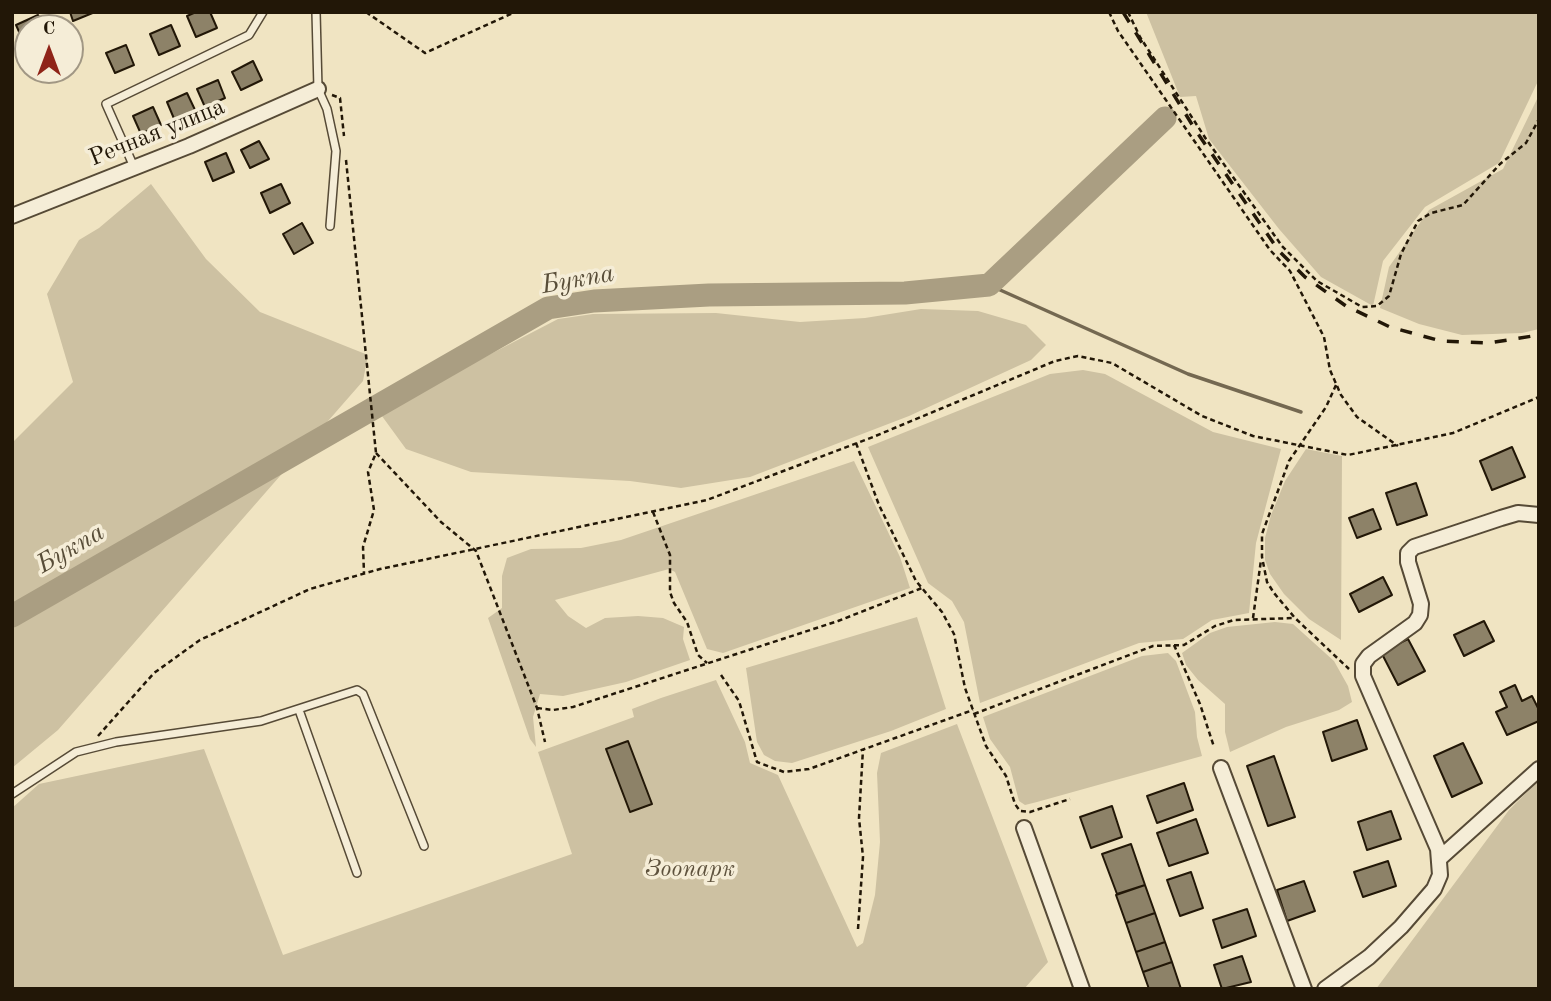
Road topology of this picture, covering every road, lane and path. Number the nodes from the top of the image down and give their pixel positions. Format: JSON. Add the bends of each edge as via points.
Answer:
{"nodes":[{"id":1,"x":263,"y":12,"type":"edge"},
{"id":2,"x":316,"y":12,"type":"edge"},
{"id":3,"x":366,"y":12,"type":"edge"},
{"id":4,"x":515,"y":12,"type":"edge"},
{"id":5,"x":1109,"y":12,"type":"edge"},
{"id":6,"x":1128,"y":12,"type":"edge"},
{"id":7,"x":318,"y":89,"type":"junction"},
{"id":8,"x":1539,"y":119,"type":"edge"},
{"id":9,"x":344,"y":140,"type":"dead end"},
{"id":10,"x":345,"y":154,"type":"dead end"},
{"id":11,"x":134,"y":168,"type":"junction"},
{"id":12,"x":12,"y":216,"type":"edge"},
{"id":13,"x":330,"y":226,"type":"dead end"},
{"id":14,"x":1336,"y":385,"type":"junction"},
{"id":15,"x":1539,"y":397,"type":"edge"},
{"id":16,"x":856,"y":443,"type":"junction"},
{"id":17,"x":1300,"y":443,"type":"junction"},
{"id":18,"x":1398,"y":446,"type":"junction"},
{"id":19,"x":376,"y":453,"type":"junction"},
{"id":20,"x":653,"y":512,"type":"junction"},
{"id":21,"x":1539,"y":515,"type":"edge"},
{"id":22,"x":477,"y":551,"type":"junction"},
{"id":23,"x":1262,"y":557,"type":"junction"},
{"id":24,"x":364,"y":573,"type":"junction"},
{"id":25,"x":922,"y":588,"type":"junction"},
{"id":26,"x":1253,"y":618,"type":"junction"},
{"id":27,"x":1295,"y":618,"type":"junction"},
{"id":28,"x":1174,"y":645,"type":"junction"},
{"id":29,"x":708,"y":663,"type":"junction"},
{"id":30,"x":1351,"y":671,"type":"dead end"},
{"id":31,"x":721,"y":675,"type":"dead end"},
{"id":32,"x":537,"y":708,"type":"junction"},
{"id":33,"x":299,"y":710,"type":"junction"},
{"id":34,"x":974,"y":712,"type":"junction"},
{"id":35,"x":96,"y":738,"type":"dead end"},
{"id":36,"x":545,"y":743,"type":"dead end"},
{"id":37,"x":1214,"y":747,"type":"dead end"},
{"id":38,"x":863,"y":749,"type":"junction"},
{"id":39,"x":1221,"y":768,"type":"dead end"},
{"id":40,"x":1539,"y":769,"type":"edge"},
{"id":41,"x":12,"y":794,"type":"edge"},
{"id":42,"x":1070,"y":799,"type":"dead end"},
{"id":43,"x":1024,"y":828,"type":"dead end"},
{"id":44,"x":424,"y":846,"type":"dead end"},
{"id":45,"x":1440,"y":858,"type":"junction"},
{"id":46,"x":357,"y":873,"type":"dead end"},
{"id":47,"x":858,"y":929,"type":"dead end"},
{"id":48,"x":1082,"y":989,"type":"edge"},
{"id":49,"x":1304,"y":989,"type":"edge"},
{"id":50,"x":1325,"y":989,"type":"edge"}],
"edges":[{"from":1,"to":11,"type":"lane","via":[[249,35],[106,104]]},
{"from":2,"to":7,"type":"lane"},
{"from":3,"to":4,"type":"path","via":[[425,53]]},
{"from":5,"to":14,"type":"path","via":[[1270,250],[1290,271],[1324,337]]},
{"from":6,"to":8,"type":"path","via":[[1194,121],[1282,246],[1317,281],[1362,307],[1377,306],[1389,296],[1401,254],[1418,221],[1463,205],[1525,143]]},
{"from":7,"to":9,"type":"path","via":[[340,98]]},
{"from":7,"to":11,"type":"street","name":"Речная улица"},
{"from":7,"to":13,"type":"lane","via":[[336,151]]},
{"from":10,"to":19,"type":"path"},
{"from":11,"to":12,"type":"street","name":"Речная улица"},
{"from":14,"to":17,"type":"path"},
{"from":14,"to":18,"type":"path","via":[[1357,417]]},
{"from":15,"to":18,"type":"path","via":[[1453,433]]},
{"from":16,"to":17,"type":"path","via":[[1055,361],[1078,356],[1112,363],[1202,416],[1253,436]]},
{"from":16,"to":20,"type":"path","via":[[706,500]]},
{"from":16,"to":25,"type":"path","via":[[879,505]]},
{"from":17,"to":18,"type":"path","via":[[1348,455]]},
{"from":17,"to":23,"type":"path","via":[[1269,510]]},
{"from":19,"to":22,"type":"path","via":[[441,522]]},
{"from":19,"to":24,"type":"path","via":[[368,472],[374,510],[363,547]]},
{"from":20,"to":22,"type":"path"},
{"from":20,"to":29,"type":"path","via":[[670,555],[674,603],[687,622],[698,655]]},
{"from":21,"to":45,"type":"street","via":[[1518,513],[1414,547],[1408,562],[1420,615],[1363,664],[1374,706],[1413,786]]},
{"from":22,"to":24,"type":"path"},
{"from":22,"to":32,"type":"path"},
{"from":23,"to":26,"type":"path"},
{"from":23,"to":27,"type":"path","via":[[1267,582]]},
{"from":24,"to":35,"type":"path","via":[[310,589],[200,640],[155,673]]},
{"from":25,"to":29,"type":"path"},
{"from":25,"to":34,"type":"path","via":[[954,634]]},
{"from":26,"to":27,"type":"path"},
{"from":26,"to":28,"type":"path","via":[[1215,626],[1184,645]]},
{"from":27,"to":30,"type":"path"},
{"from":28,"to":34,"type":"path","via":[[1153,646]]},
{"from":28,"to":37,"type":"path"},
{"from":29,"to":32,"type":"path","via":[[573,708]]},
{"from":31,"to":38,"type":"path","via":[[739,701],[753,754],[765,767],[797,772]]},
{"from":32,"to":36,"type":"path"},
{"from":33,"to":41,"type":"lane","via":[[261,721],[76,752]]},
{"from":33,"to":44,"type":"lane","via":[[357,691],[363,694]]},
{"from":33,"to":46,"type":"lane"},
{"from":34,"to":38,"type":"path"},
{"from":34,"to":42,"type":"path","via":[[1020,811]]},
{"from":38,"to":47,"type":"path"},
{"from":39,"to":49,"type":"street"},
{"from":40,"to":45,"type":"street"},
{"from":43,"to":48,"type":"street"},
{"from":45,"to":50,"type":"street","via":[[1434,889],[1401,927]]}]}
